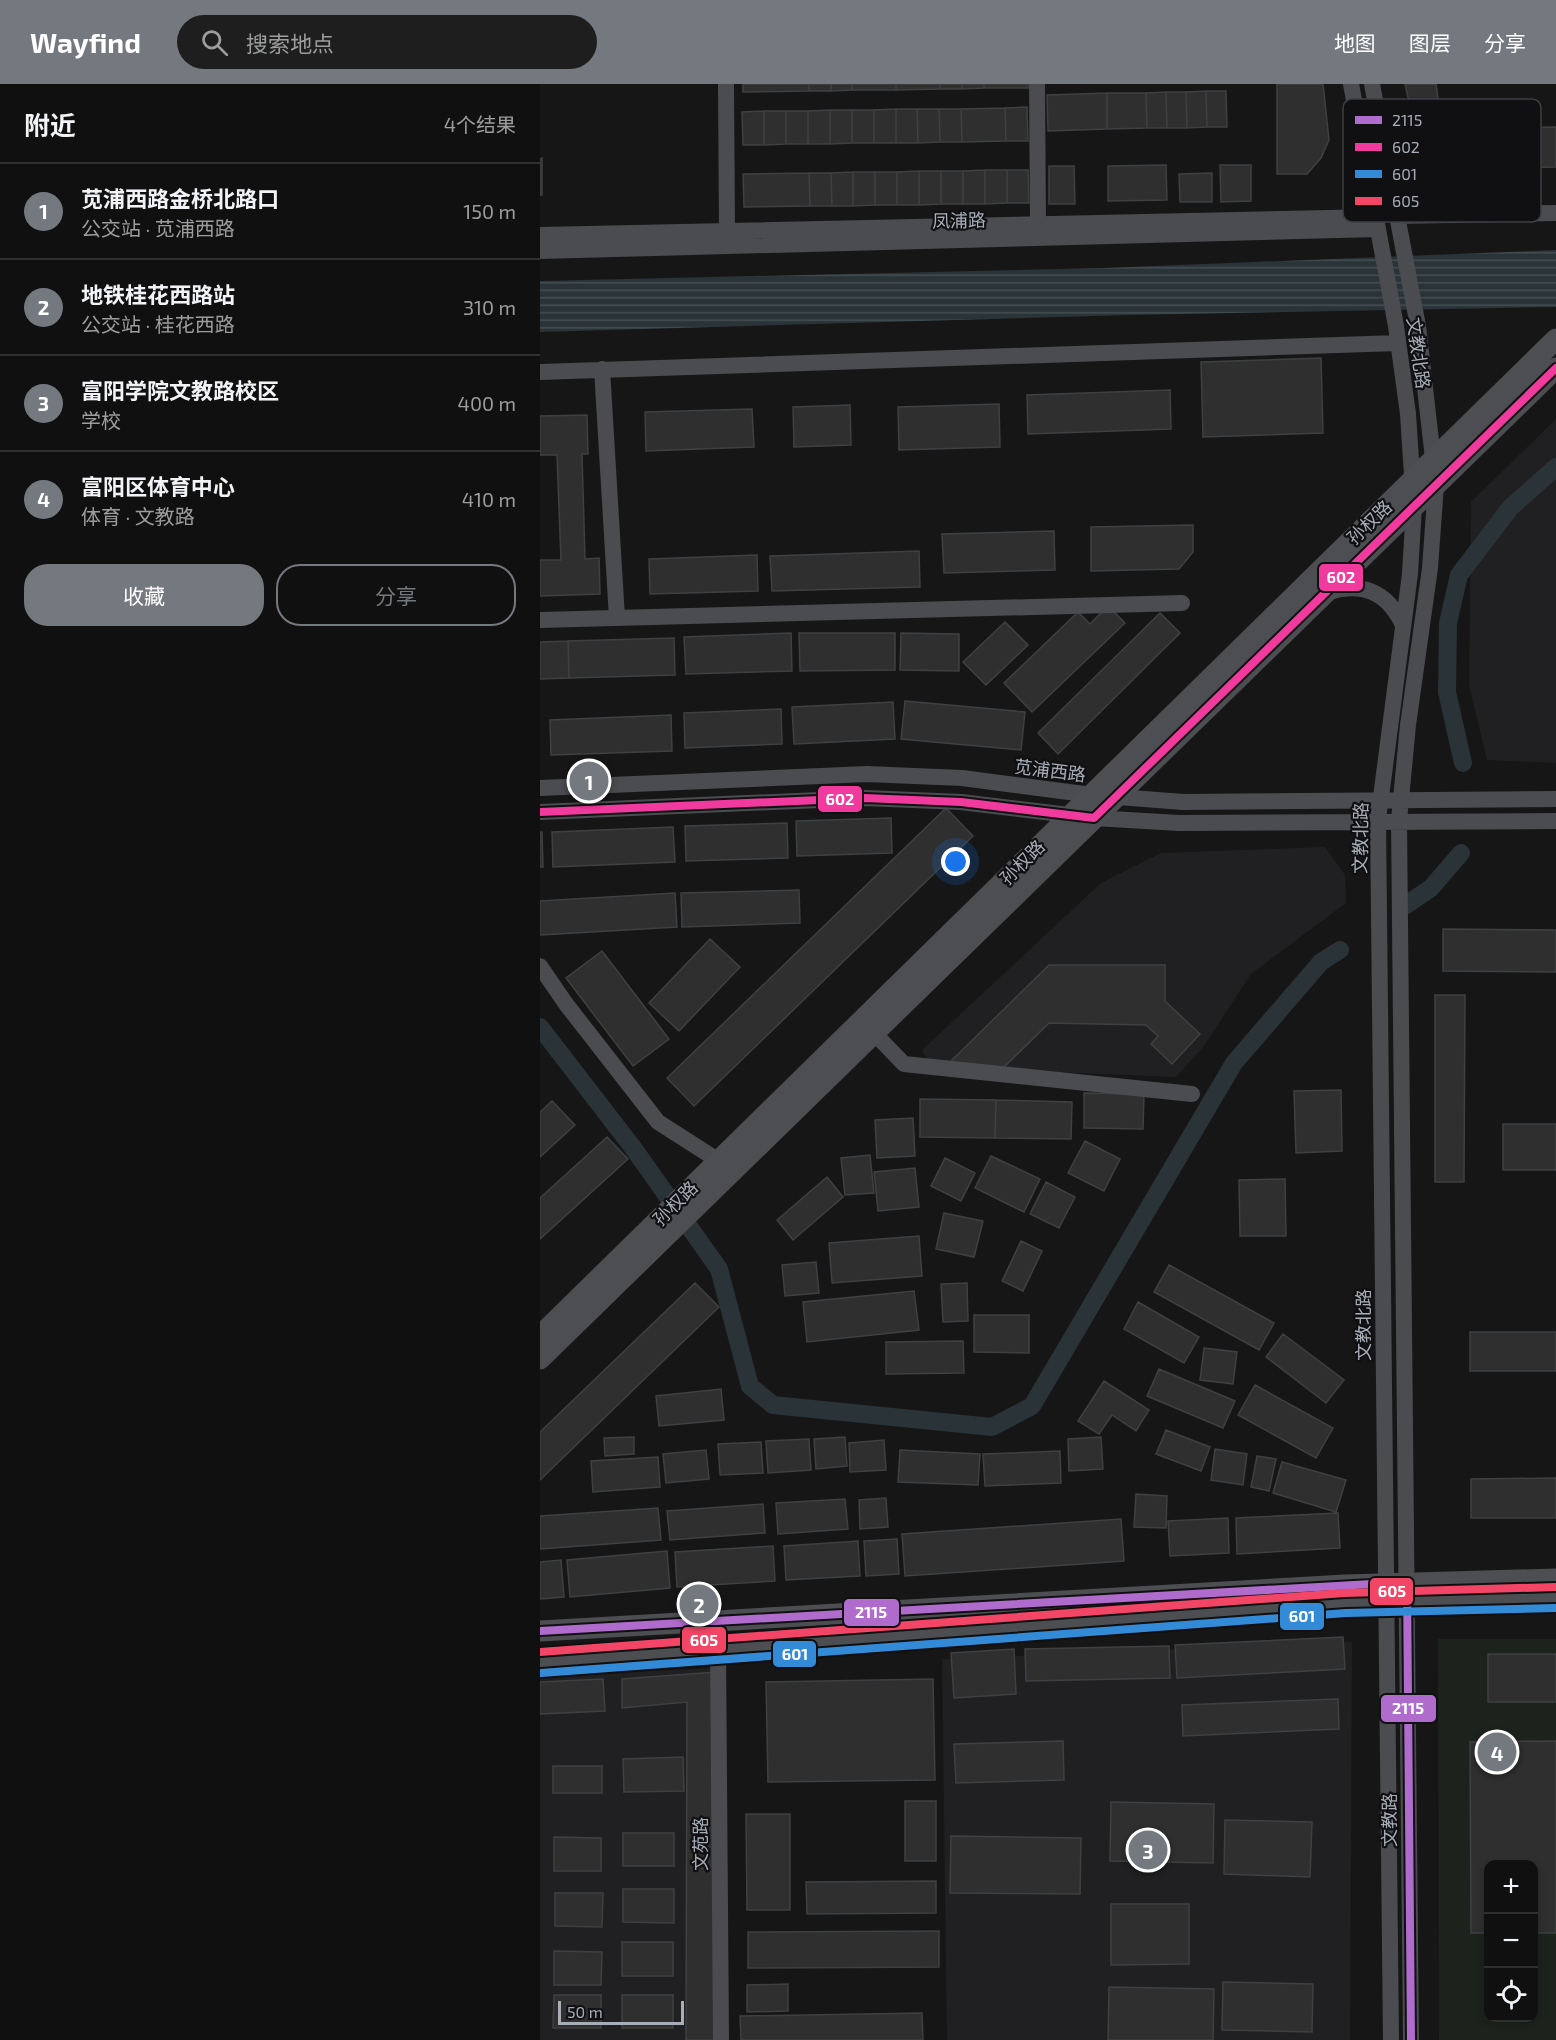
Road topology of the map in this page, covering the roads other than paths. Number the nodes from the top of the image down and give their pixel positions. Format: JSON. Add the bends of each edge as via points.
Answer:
{"nodes":[{"id":1,"x":726,"y":84,"type":"edge"},
{"id":2,"x":1037,"y":84,"type":"edge"},
{"id":3,"x":1351,"y":84,"type":"edge"},
{"id":4,"x":1372,"y":84,"type":"edge"},
{"id":5,"x":1354,"y":99,"type":"edge"},
{"id":6,"x":1375,"y":99,"type":"edge"},
{"id":7,"x":1541,"y":213,"type":"edge"},
{"id":8,"x":1556,"y":213,"type":"edge"},
{"id":9,"x":1398,"y":222,"type":"edge"},
{"id":10,"x":1377,"y":223,"type":"junction"},
{"id":11,"x":1038,"y":224,"type":"junction"},
{"id":12,"x":727,"y":231,"type":"junction"},
{"id":13,"x":540,"y":235,"type":"edge"},
{"id":14,"x":540,"y":251,"type":"edge"},
{"id":15,"x":1397,"y":334,"type":"junction"},
{"id":16,"x":1556,"y":339,"type":"edge"},
{"id":17,"x":1556,"y":368,"type":"edge"},
{"id":18,"x":602,"y":369,"type":"junction"},
{"id":19,"x":540,"y":372,"type":"edge"},
{"id":20,"x":1435,"y":458,"type":"junction"},
{"id":21,"x":1413,"y":479,"type":"junction"},
{"id":22,"x":1436,"y":485,"type":"junction"},
{"id":23,"x":1414,"y":506,"type":"junction"},
{"id":24,"x":1325,"y":594,"type":"junction"},
{"id":25,"x":1182,"y":603,"type":"dead end"},
{"id":26,"x":617,"y":618,"type":"junction"},
{"id":27,"x":540,"y":620,"type":"edge"},
{"id":28,"x":1402,"y":626,"type":"junction"},
{"id":29,"x":540,"y":788,"type":"edge"},
{"id":30,"x":1092,"y":795,"type":"junction"},
{"id":31,"x":1118,"y":797,"type":"junction"},
{"id":32,"x":1379,"y":800,"type":"junction"},
{"id":33,"x":1400,"y":800,"type":"junction"},
{"id":34,"x":1556,"y":800,"type":"edge"},
{"id":35,"x":540,"y":812,"type":"edge"},
{"id":36,"x":1069,"y":815,"type":"junction"},
{"id":37,"x":1094,"y":818,"type":"junction"},
{"id":38,"x":1378,"y":820,"type":"junction"},
{"id":39,"x":1399,"y":820,"type":"junction"},
{"id":40,"x":1556,"y":821,"type":"edge"},
{"id":41,"x":540,"y":966,"type":"edge"},
{"id":42,"x":874,"y":1033,"type":"junction"},
{"id":43,"x":1192,"y":1094,"type":"dead end"},
{"id":44,"x":718,"y":1161,"type":"junction"},
{"id":45,"x":708,"y":1182,"type":"junction"},
{"id":46,"x":665,"y":1226,"type":"junction"},
{"id":47,"x":540,"y":1336,"type":"edge"},
{"id":48,"x":540,"y":1359,"type":"edge"},
{"id":49,"x":1556,"y":1579,"type":"edge"},
{"id":50,"x":1407,"y":1591,"type":"junction"},
{"id":51,"x":1385,"y":1592,"type":"junction"},
{"id":52,"x":1556,"y":1597,"type":"edge"},
{"id":53,"x":540,"y":1631,"type":"edge"},
{"id":54,"x":718,"y":1648,"type":"junction"},
{"id":55,"x":540,"y":1663,"type":"edge"},
{"id":56,"x":721,"y":2040,"type":"edge"},
{"id":57,"x":1391,"y":2040,"type":"edge"},
{"id":58,"x":1411,"y":2040,"type":"edge"}],
"edges":[{"from":1,"to":12,"type":"street"},
{"from":2,"to":11,"type":"street"},
{"from":3,"to":5,"type":"street","name":"文教北路"},
{"from":4,"to":6,"type":"street","name":"文教北路"},
{"from":7,"to":8,"type":"street"},
{"from":9,"to":20,"type":"street","name":"文教北路","via":[[1418,326]]},
{"from":10,"to":11,"type":"street","name":"凤浦路"},
{"from":10,"to":14,"type":"street","name":"凤浦路"},
{"from":10,"to":15,"type":"street","name":"文教北路"},
{"from":11,"to":12,"type":"street","name":"凤浦路"},
{"from":12,"to":13,"type":"street","name":"凤浦路"},
{"from":15,"to":18,"type":"street"},
{"from":15,"to":21,"type":"street","name":"文教北路"},
{"from":16,"to":20,"type":"main road","name":"孙权路"},
{"from":17,"to":22,"type":"main road","name":"孙权路"},
{"from":18,"to":19,"type":"street"},
{"from":18,"to":26,"type":"street"},
{"from":20,"to":21,"type":"main road","name":"孙权路"},
{"from":20,"to":22,"type":"street","name":"文教北路"},
{"from":21,"to":23,"type":"street","name":"文教北路"},
{"from":21,"to":30,"type":"main road","name":"孙权路"},
{"from":22,"to":23,"type":"main road","name":"孙权路"},
{"from":22,"to":33,"type":"street","name":"文教北路","via":[[1430,568]]},
{"from":23,"to":24,"type":"main road","name":"孙权路"},
{"from":23,"to":28,"type":"street","name":"文教北路"},
{"from":24,"to":28,"type":"street","via":[[1344,587],[1364,588],[1388,602]]},
{"from":24,"to":31,"type":"main road","name":"孙权路"},
{"from":25,"to":26,"type":"street"},
{"from":26,"to":27,"type":"street"},
{"from":28,"to":32,"type":"street","name":"文教北路"},
{"from":29,"to":30,"type":"street","name":"苋浦西路","via":[[867,774],[962,778]]},
{"from":30,"to":31,"type":"street","name":"苋浦西路"},
{"from":30,"to":36,"type":"main road","name":"孙权路"},
{"from":31,"to":32,"type":"street","name":"苋浦西路","via":[[1183,802]]},
{"from":31,"to":37,"type":"main road","name":"孙权路"},
{"from":32,"to":33,"type":"street","name":"苋浦西路"},
{"from":32,"to":38,"type":"street","name":"文教北路"},
{"from":33,"to":34,"type":"street","name":"苋浦西路"},
{"from":33,"to":39,"type":"street","name":"文教北路"},
{"from":35,"to":36,"type":"street","via":[[865,798],[961,802]]},
{"from":36,"to":37,"type":"street"},
{"from":36,"to":44,"type":"main road","name":"孙权路"},
{"from":37,"to":38,"type":"street","via":[[1179,823]]},
{"from":37,"to":42,"type":"main road","name":"孙权路"},
{"from":38,"to":39,"type":"street"},
{"from":38,"to":51,"type":"street","name":"文教北路"},
{"from":39,"to":40,"type":"street"},
{"from":39,"to":50,"type":"street","name":"文教北路"},
{"from":41,"to":44,"type":"street","via":[[658,1122]]},
{"from":42,"to":43,"type":"street","via":[[904,1064]]},
{"from":42,"to":45,"type":"main road","name":"孙权路"},
{"from":44,"to":45,"type":"main road","name":"孙权路"},
{"from":45,"to":46,"type":"main road","name":"孙权路"},
{"from":46,"to":47,"type":"main road","name":"孙权路"},
{"from":46,"to":48,"type":"main road","name":"孙权路"},
{"from":49,"to":50,"type":"main road"},
{"from":50,"to":51,"type":"main road"},
{"from":50,"to":52,"type":"main road"},
{"from":50,"to":58,"type":"street","name":"文教路"},
{"from":51,"to":53,"type":"main road"},
{"from":51,"to":54,"type":"main road"},
{"from":51,"to":57,"type":"street","name":"文教路"},
{"from":54,"to":55,"type":"main road"},
{"from":54,"to":56,"type":"street","name":"文苑路"}]}
